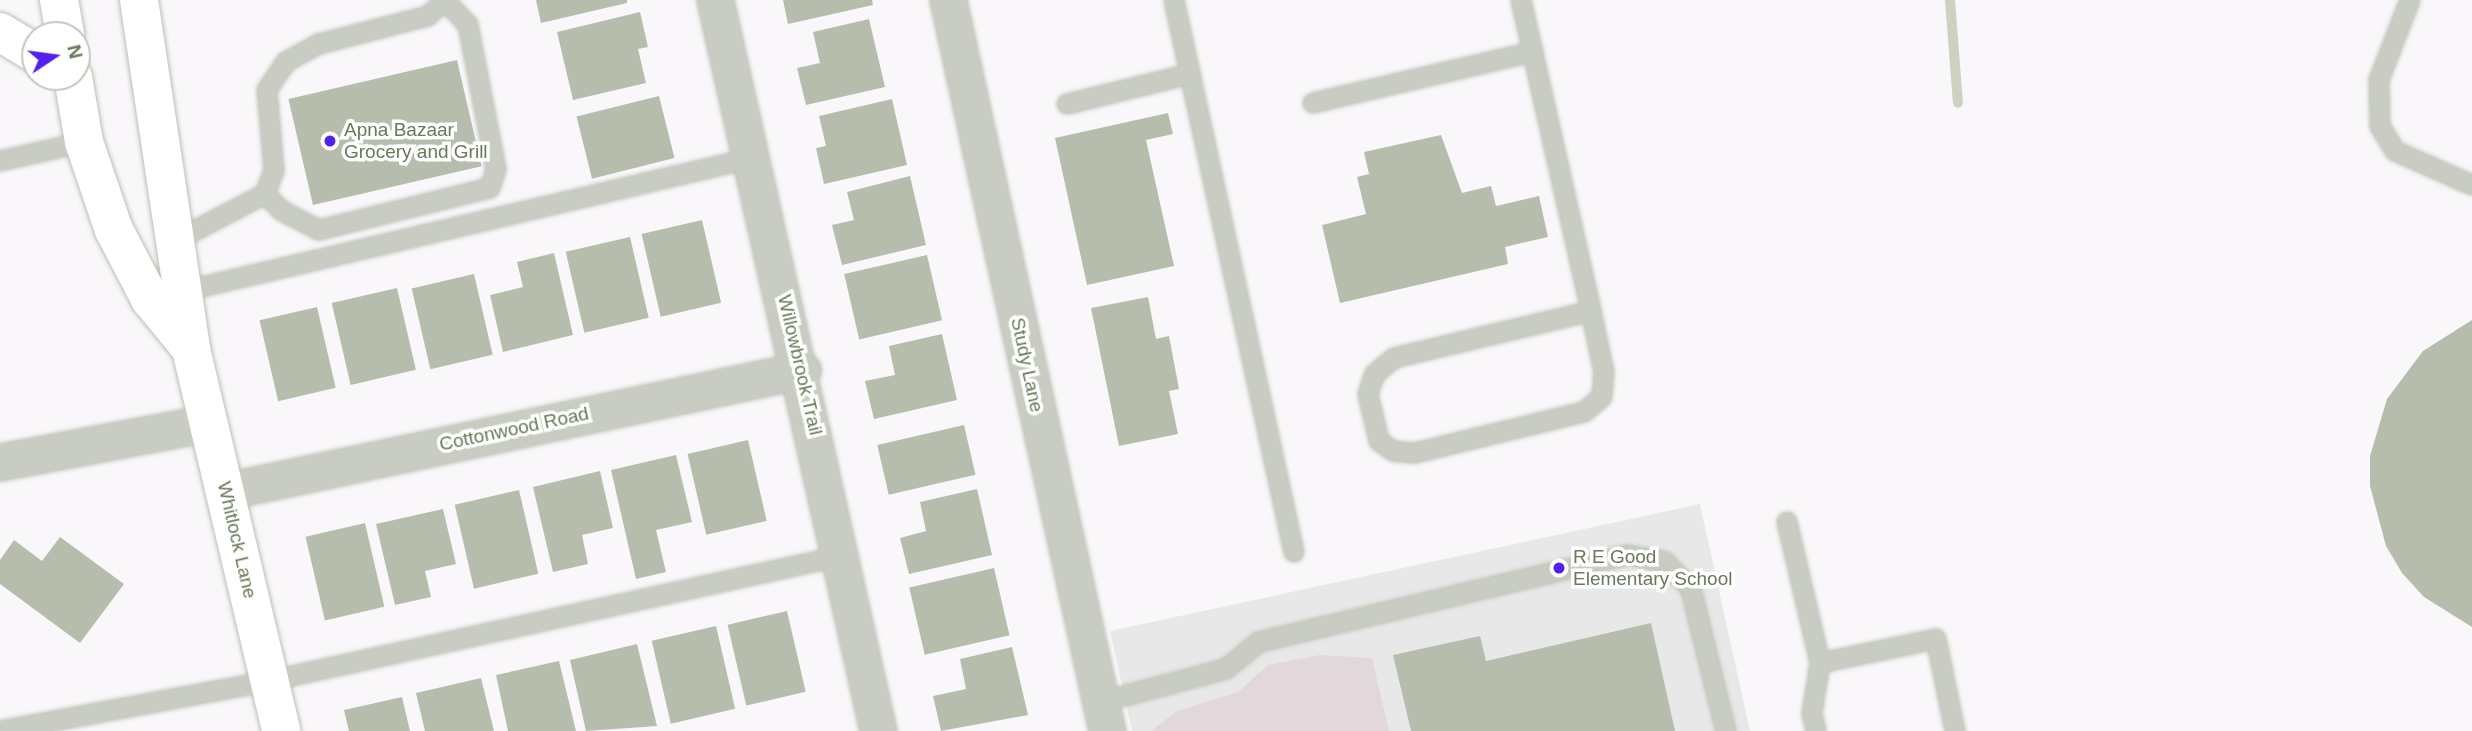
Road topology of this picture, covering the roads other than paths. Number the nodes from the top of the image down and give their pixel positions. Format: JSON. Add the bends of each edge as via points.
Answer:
{"nodes":[{"id":1,"x":59,"y":0,"type":"edge"},
{"id":2,"x":139,"y":0,"type":"edge"},
{"id":3,"x":445,"y":0,"type":"edge"},
{"id":4,"x":715,"y":0,"type":"edge"},
{"id":5,"x":948,"y":0,"type":"edge"},
{"id":6,"x":1174,"y":0,"type":"edge"},
{"id":7,"x":1521,"y":0,"type":"edge"},
{"id":8,"x":2410,"y":0,"type":"edge"},
{"id":9,"x":63,"y":21,"type":"edge"},
{"id":10,"x":0,"y":32,"type":"edge"},
{"id":11,"x":21,"y":45,"type":"edge"},
{"id":12,"x":1533,"y":52,"type":"junction"},
{"id":13,"x":1190,"y":74,"type":"junction"},
{"id":14,"x":64,"y":91,"type":"edge"},
{"id":15,"x":75,"y":91,"type":"edge"},
{"id":16,"x":1313,"y":103,"type":"dead end"},
{"id":17,"x":1067,"y":104,"type":"dead end"},
{"id":18,"x":82,"y":129,"type":"junction"},
{"id":19,"x":752,"y":158,"type":"junction"},
{"id":20,"x":0,"y":160,"type":"edge"},
{"id":21,"x":2472,"y":185,"type":"edge"},
{"id":22,"x":265,"y":194,"type":"junction"},
{"id":23,"x":179,"y":239,"type":"junction"},
{"id":24,"x":167,"y":295,"type":"junction"},
{"id":25,"x":1591,"y":312,"type":"junction"},
{"id":26,"x":802,"y":370,"type":"junction"},
{"id":27,"x":208,"y":423,"type":"junction"},
{"id":28,"x":0,"y":462,"type":"edge"},
{"id":29,"x":226,"y":491,"type":"junction"},
{"id":30,"x":1787,"y":522,"type":"dead end"},
{"id":31,"x":1294,"y":552,"type":"dead end"},
{"id":32,"x":841,"y":556,"type":"junction"},
{"id":33,"x":1820,"y":663,"type":"junction"},
{"id":34,"x":269,"y":681,"type":"junction"},
{"id":35,"x":1104,"y":717,"type":"edge"},
{"id":36,"x":0,"y":731,"type":"edge"},
{"id":37,"x":281,"y":731,"type":"edge"},
{"id":38,"x":878,"y":731,"type":"edge"},
{"id":39,"x":1726,"y":731,"type":"edge"},
{"id":40,"x":1816,"y":731,"type":"edge"},
{"id":41,"x":1955,"y":731,"type":"edge"}],
"edges":[{"from":1,"to":9,"type":"main road"},
{"from":2,"to":23,"type":"main road","name":"Whitlock Lane"},
{"from":3,"to":22,"type":"lane","via":[[428,16],[319,44],[286,62],[267,90],[274,170]]},
{"from":3,"to":22,"type":"lane","via":[[468,25],[495,169],[490,188],[319,230],[282,211]]},
{"from":4,"to":19,"type":"street","name":"Willowbrook Trail"},
{"from":5,"to":35,"type":"street","name":"Study Lane"},
{"from":6,"to":13,"type":"lane"},
{"from":7,"to":12,"type":"lane"},
{"from":8,"to":21,"type":"lane","via":[[2379,80],[2380,126],[2395,151]]},
{"from":10,"to":11,"type":"main road"},
{"from":12,"to":16,"type":"lane"},
{"from":12,"to":25,"type":"lane"},
{"from":13,"to":17,"type":"lane"},
{"from":13,"to":31,"type":"lane"},
{"from":14,"to":18,"type":"main road"},
{"from":15,"to":18,"type":"main road","name":"Whitlock Lane"},
{"from":18,"to":20,"type":"lane"},
{"from":18,"to":24,"type":"main road","name":"Whitlock Lane","via":[[114,230]]},
{"from":19,"to":24,"type":"lane"},
{"from":19,"to":26,"type":"street","name":"Willowbrook Trail"},
{"from":22,"to":23,"type":"lane"},
{"from":23,"to":24,"type":"main road","name":"Whitlock Lane"},
{"from":24,"to":27,"type":"main road","name":"Whitlock Lane","via":[[191,349]]},
{"from":25,"to":25,"type":"lane","via":[[1603,384],[1602,397],[1584,412],[1414,453],[1394,451],[1379,440],[1368,394],[1374,374],[1394,358]]},
{"from":26,"to":29,"type":"street","name":"Cottonwood Road"},
{"from":26,"to":32,"type":"street","name":"Willowbrook Trail"},
{"from":27,"to":28,"type":"street"},
{"from":27,"to":29,"type":"main road","name":"Whitlock Lane"},
{"from":29,"to":34,"type":"main road","name":"Whitlock Lane"},
{"from":30,"to":33,"type":"lane"},
{"from":32,"to":34,"type":"lane"},
{"from":32,"to":38,"type":"street","name":"Willowbrook Trail"},
{"from":33,"to":40,"type":"lane","via":[[1812,713]]},
{"from":33,"to":41,"type":"lane","via":[[1936,639]]},
{"from":34,"to":36,"type":"lane"},
{"from":34,"to":37,"type":"main road","name":"Whitlock Lane"},
{"from":35,"to":39,"type":"lane","via":[[1226,669],[1259,642],[1627,555],[1665,562],[1691,590]]}]}
